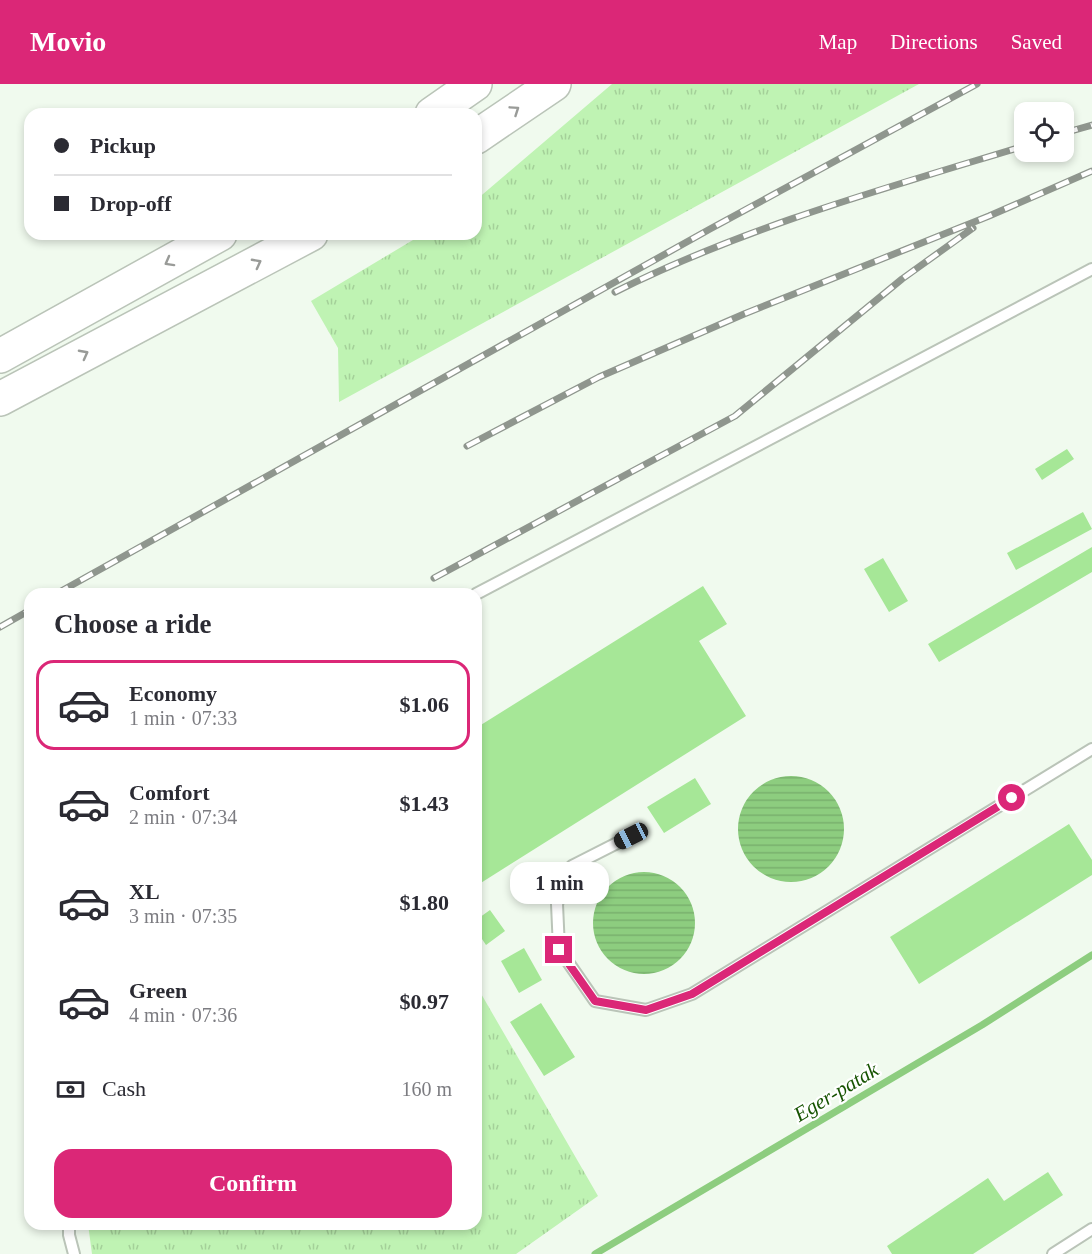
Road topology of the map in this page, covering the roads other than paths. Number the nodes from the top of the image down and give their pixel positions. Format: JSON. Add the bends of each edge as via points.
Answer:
{"nodes":[{"id":1,"x":475,"y":84,"type":"edge"},
{"id":2,"x":554,"y":84,"type":"edge"},
{"id":3,"x":441,"y":108,"type":"edge"},
{"id":4,"x":482,"y":133,"type":"edge"},
{"id":5,"x":209,"y":240,"type":"edge"},
{"id":6,"x":300,"y":240,"type":"edge"},
{"id":7,"x":1092,"y":269,"type":"edge"},
{"id":8,"x":0,"y":356,"type":"edge"},
{"id":9,"x":0,"y":399,"type":"edge"},
{"id":10,"x":482,"y":591,"type":"edge"},
{"id":11,"x":1092,"y":749,"type":"edge"},
{"id":12,"x":631,"y":836,"type":"dead end"},
{"id":13,"x":1092,"y":1229,"type":"edge"},
{"id":14,"x":69,"y":1230,"type":"edge"},
{"id":15,"x":74,"y":1254,"type":"edge"},
{"id":16,"x":1053,"y":1254,"type":"edge"}],
"edges":[{"from":1,"to":3,"type":"highway"},
{"from":4,"to":2,"type":"highway","one_way":true},
{"from":5,"to":8,"type":"highway","one_way":true},
{"from":9,"to":6,"type":"highway","one_way":true},
{"from":7,"to":10,"type":"lane"},
{"from":11,"to":12,"type":"lane","via":[[692,994],[646,1010],[595,1001],[559,950],[557,904],[572,866]]},
{"from":13,"to":16,"type":"lane"},
{"from":14,"to":15,"type":"lane"}]}
